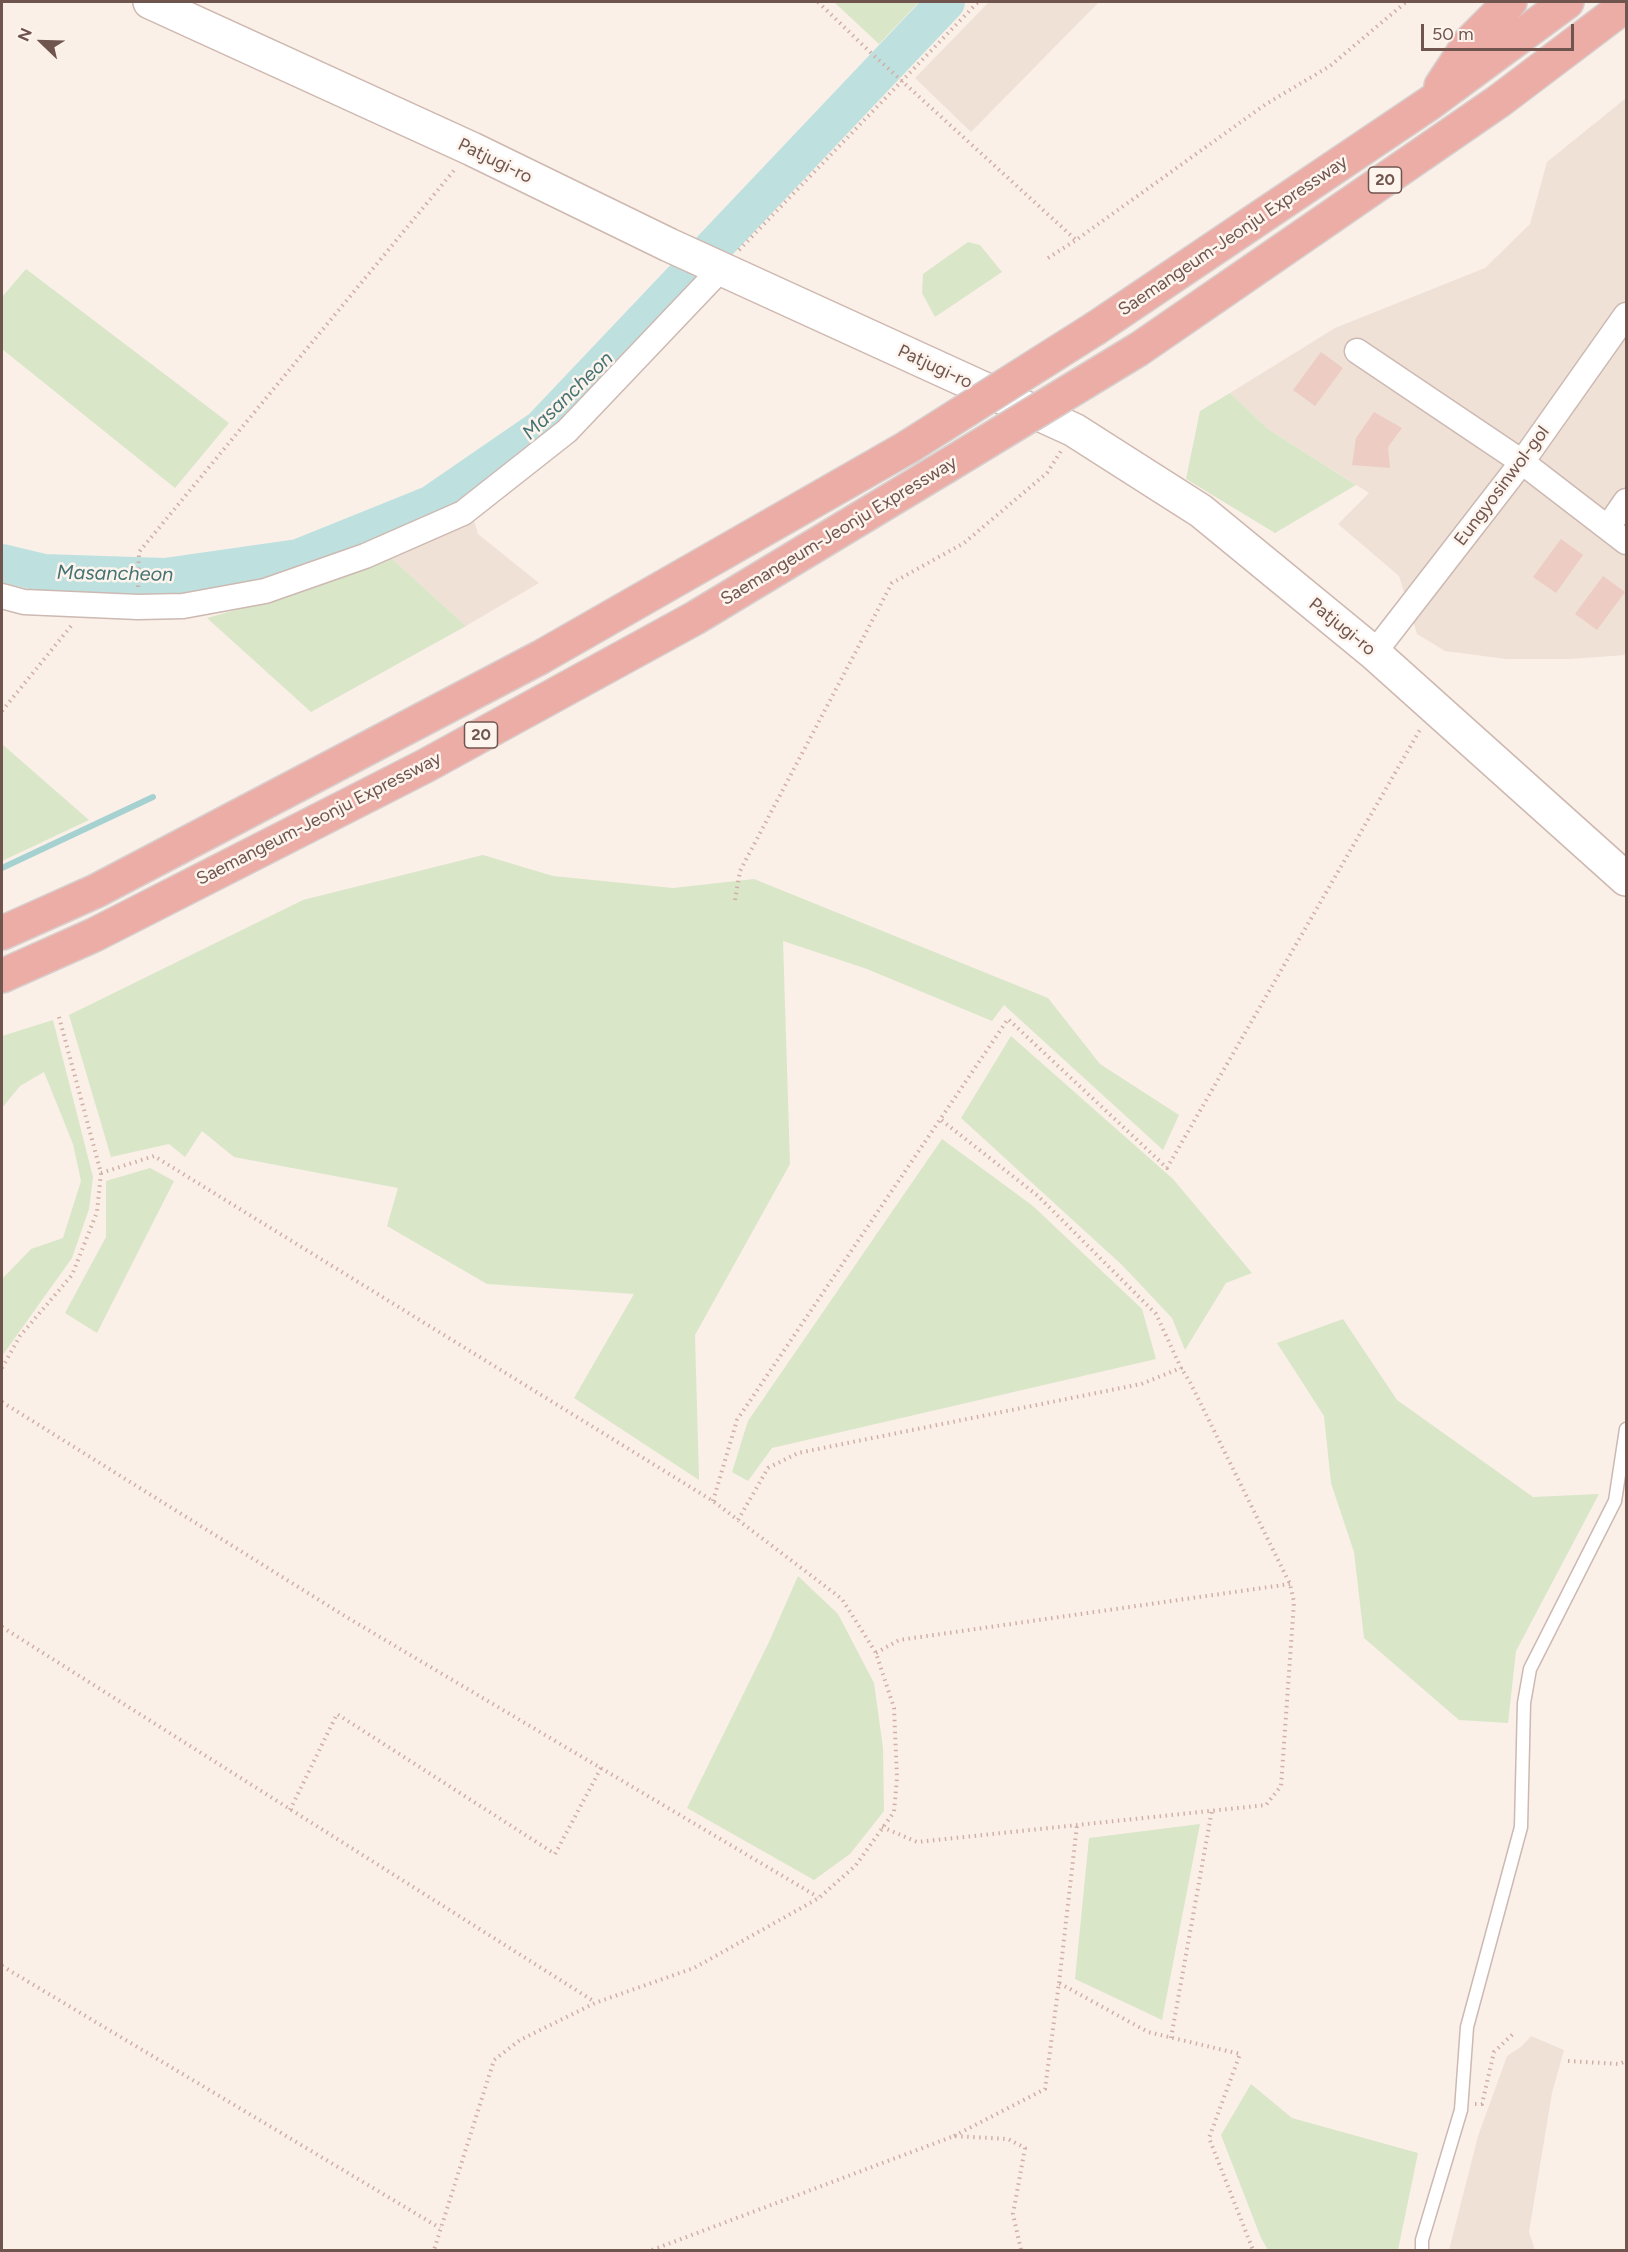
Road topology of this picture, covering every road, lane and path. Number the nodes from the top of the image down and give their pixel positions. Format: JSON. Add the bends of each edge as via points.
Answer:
{"nodes":[{"id":1,"x":150,"y":2,"type":"edge"},
{"id":2,"x":818,"y":2,"type":"edge"},
{"id":3,"x":978,"y":2,"type":"edge"},
{"id":4,"x":1406,"y":2,"type":"edge"},
{"id":5,"x":1510,"y":2,"type":"edge"},
{"id":6,"x":1567,"y":2,"type":"edge"},
{"id":7,"x":1626,"y":5,"type":"edge"},
{"id":8,"x":903,"y":81,"type":"junction"},
{"id":9,"x":1430,"y":103,"type":"junction"},
{"id":10,"x":472,"y":149,"type":"junction"},
{"id":11,"x":1076,"y":240,"type":"junction"},
{"id":12,"x":1048,"y":258,"type":"dead end"},
{"id":13,"x":718,"y":267,"type":"junction"},
{"id":14,"x":1626,"y":315,"type":"edge"},
{"id":15,"x":1357,"y":351,"type":"dead end"},
{"id":16,"x":1074,"y":430,"type":"junction"},
{"id":17,"x":1522,"y":462,"type":"junction"},
{"id":18,"x":1626,"y":501,"type":"edge"},
{"id":19,"x":1617,"y":535,"type":"edge"},
{"id":20,"x":2,"y":596,"type":"edge"},
{"id":21,"x":88,"y":606,"type":"junction"},
{"id":22,"x":138,"y":607,"type":"junction"},
{"id":23,"x":1374,"y":653,"type":"junction"},
{"id":24,"x":1434,"y":706,"type":"junction"},
{"id":25,"x":2,"y":711,"type":"edge"},
{"id":26,"x":1626,"y":879,"type":"edge"},
{"id":27,"x":735,"y":900,"type":"dead end"},
{"id":28,"x":2,"y":933,"type":"edge"},
{"id":29,"x":2,"y":976,"type":"edge"},
{"id":30,"x":59,"y":1017,"type":"dead end"},
{"id":31,"x":940,"y":1119,"type":"junction"},
{"id":32,"x":101,"y":1173,"type":"junction"},
{"id":33,"x":2,"y":1368,"type":"edge"},
{"id":34,"x":1181,"y":1368,"type":"junction"},
{"id":35,"x":2,"y":1402,"type":"edge"},
{"id":36,"x":1626,"y":1429,"type":"edge"},
{"id":37,"x":713,"y":1501,"type":"junction"},
{"id":38,"x":738,"y":1520,"type":"junction"},
{"id":39,"x":1290,"y":1584,"type":"junction"},
{"id":40,"x":2,"y":1627,"type":"edge"},
{"id":41,"x":876,"y":1653,"type":"junction"},
{"id":42,"x":601,"y":1768,"type":"junction"},
{"id":43,"x":290,"y":1810,"type":"junction"},
{"id":44,"x":1212,"y":1810,"type":"junction"},
{"id":45,"x":1077,"y":1825,"type":"junction"},
{"id":46,"x":882,"y":1827,"type":"junction"},
{"id":47,"x":819,"y":1898,"type":"junction"},
{"id":48,"x":2,"y":1965,"type":"edge"},
{"id":49,"x":1059,"y":1983,"type":"junction"},
{"id":50,"x":595,"y":2003,"type":"junction"},
{"id":51,"x":1515,"y":2032,"type":"dead end"},
{"id":52,"x":1171,"y":2038,"type":"junction"},
{"id":53,"x":1568,"y":2061,"type":"dead end"},
{"id":54,"x":1626,"y":2061,"type":"edge"},
{"id":55,"x":1462,"y":2103,"type":"junction"},
{"id":56,"x":954,"y":2136,"type":"junction"},
{"id":57,"x":440,"y":2228,"type":"junction"},
{"id":58,"x":434,"y":2250,"type":"edge"},
{"id":59,"x":652,"y":2250,"type":"edge"},
{"id":60,"x":1021,"y":2250,"type":"edge"},
{"id":61,"x":1253,"y":2250,"type":"edge"},
{"id":62,"x":1422,"y":2250,"type":"edge"}],
"edges":[{"from":1,"to":10,"type":"street","name":"Patjugi-ro"},
{"from":2,"to":8,"type":"path"},
{"from":3,"to":8,"type":"path"},
{"from":4,"to":11,"type":"path","via":[[1330,66],[1266,104]]},
{"from":5,"to":9,"type":"highway","via":[[1470,42]]},
{"from":6,"to":9,"type":"highway","name":"Saemangeum-Jeonju Expressway","number":"20"},
{"from":7,"to":29,"type":"highway","name":"Saemangeum-Jeonju Expressway","number":"20","bridge":true,"via":[[1498,101],[1139,349],[694,618],[425,766],[94,935]]},
{"from":8,"to":11,"type":"path"},
{"from":8,"to":13,"type":"path"},
{"from":9,"to":28,"type":"highway","name":"Saemangeum-Jeonju Expressway","number":"20","bridge":true,"via":[[1096,328],[908,447],[541,657],[96,891]]},
{"from":10,"to":13,"type":"street","name":"Patjugi-ro"},
{"from":10,"to":22,"type":"path","via":[[139,552]]},
{"from":11,"to":12,"type":"path"},
{"from":13,"to":16,"type":"street","name":"Patjugi-ro"},
{"from":13,"to":22,"type":"street","via":[[567,431],[463,513],[365,556],[265,591],[183,606]]},
{"from":14,"to":17,"type":"street","name":"Eungyosinwol-gol"},
{"from":15,"to":17,"type":"street"},
{"from":16,"to":23,"type":"street","name":"Patjugi-ro","via":[[1200,511]]},
{"from":16,"to":27,"type":"path","via":[[1047,473],[964,543],[892,583],[740,871]]},
{"from":17,"to":19,"type":"street"},
{"from":17,"to":23,"type":"street","name":"Eungyosinwol-gol"},
{"from":18,"to":19,"type":"street"},
{"from":20,"to":21,"type":"street","via":[[24,602]]},
{"from":21,"to":22,"type":"street"},
{"from":21,"to":25,"type":"path"},
{"from":23,"to":24,"type":"street","name":"Patjugi-ro"},
{"from":24,"to":26,"type":"street","name":"Patjugi-ro"},
{"from":24,"to":31,"type":"path","via":[[1167,1167],[1008,1019]]},
{"from":30,"to":32,"type":"path"},
{"from":31,"to":34,"type":"path","via":[[1038,1196],[1156,1314]]},
{"from":31,"to":37,"type":"path","via":[[737,1420]]},
{"from":32,"to":33,"type":"path","via":[[97,1212],[72,1275],[20,1336]]},
{"from":32,"to":37,"type":"path","via":[[154,1156]]},
{"from":34,"to":38,"type":"path","via":[[1141,1384],[798,1453],[768,1468]]},
{"from":34,"to":39,"type":"path"},
{"from":35,"to":42,"type":"path","via":[[348,1618]]},
{"from":36,"to":55,"type":"lane","via":[[1615,1501],[1530,1669],[1524,1703],[1521,1827],[1467,2027]]},
{"from":37,"to":38,"type":"path"},
{"from":38,"to":41,"type":"path","via":[[842,1599]]},
{"from":39,"to":41,"type":"path","via":[[899,1640]]},
{"from":39,"to":44,"type":"path","via":[[1294,1602],[1281,1786],[1266,1804]]},
{"from":40,"to":43,"type":"path"},
{"from":41,"to":46,"type":"path","via":[[894,1708],[897,1778],[894,1812]]},
{"from":42,"to":43,"type":"path","via":[[555,1854],[337,1714]]},
{"from":42,"to":47,"type":"path"},
{"from":43,"to":50,"type":"path"},
{"from":44,"to":45,"type":"path"},
{"from":44,"to":52,"type":"path"},
{"from":45,"to":46,"type":"path","via":[[917,1842]]},
{"from":45,"to":49,"type":"path"},
{"from":46,"to":47,"type":"path","via":[[856,1865]]},
{"from":47,"to":50,"type":"path","via":[[694,1968]]},
{"from":48,"to":57,"type":"path"},
{"from":49,"to":52,"type":"path","via":[[1148,2032]]},
{"from":49,"to":56,"type":"path","via":[[1045,2089]]},
{"from":50,"to":57,"type":"path","via":[[520,2040],[494,2060]]},
{"from":51,"to":55,"type":"path","via":[[1494,2052],[1482,2104]]},
{"from":52,"to":61,"type":"path","via":[[1240,2054],[1209,2138]]},
{"from":53,"to":54,"type":"path"},
{"from":55,"to":62,"type":"lane"},
{"from":56,"to":59,"type":"path"},
{"from":56,"to":60,"type":"path","via":[[1008,2139],[1025,2148],[1013,2214]]},
{"from":57,"to":58,"type":"path"}]}
